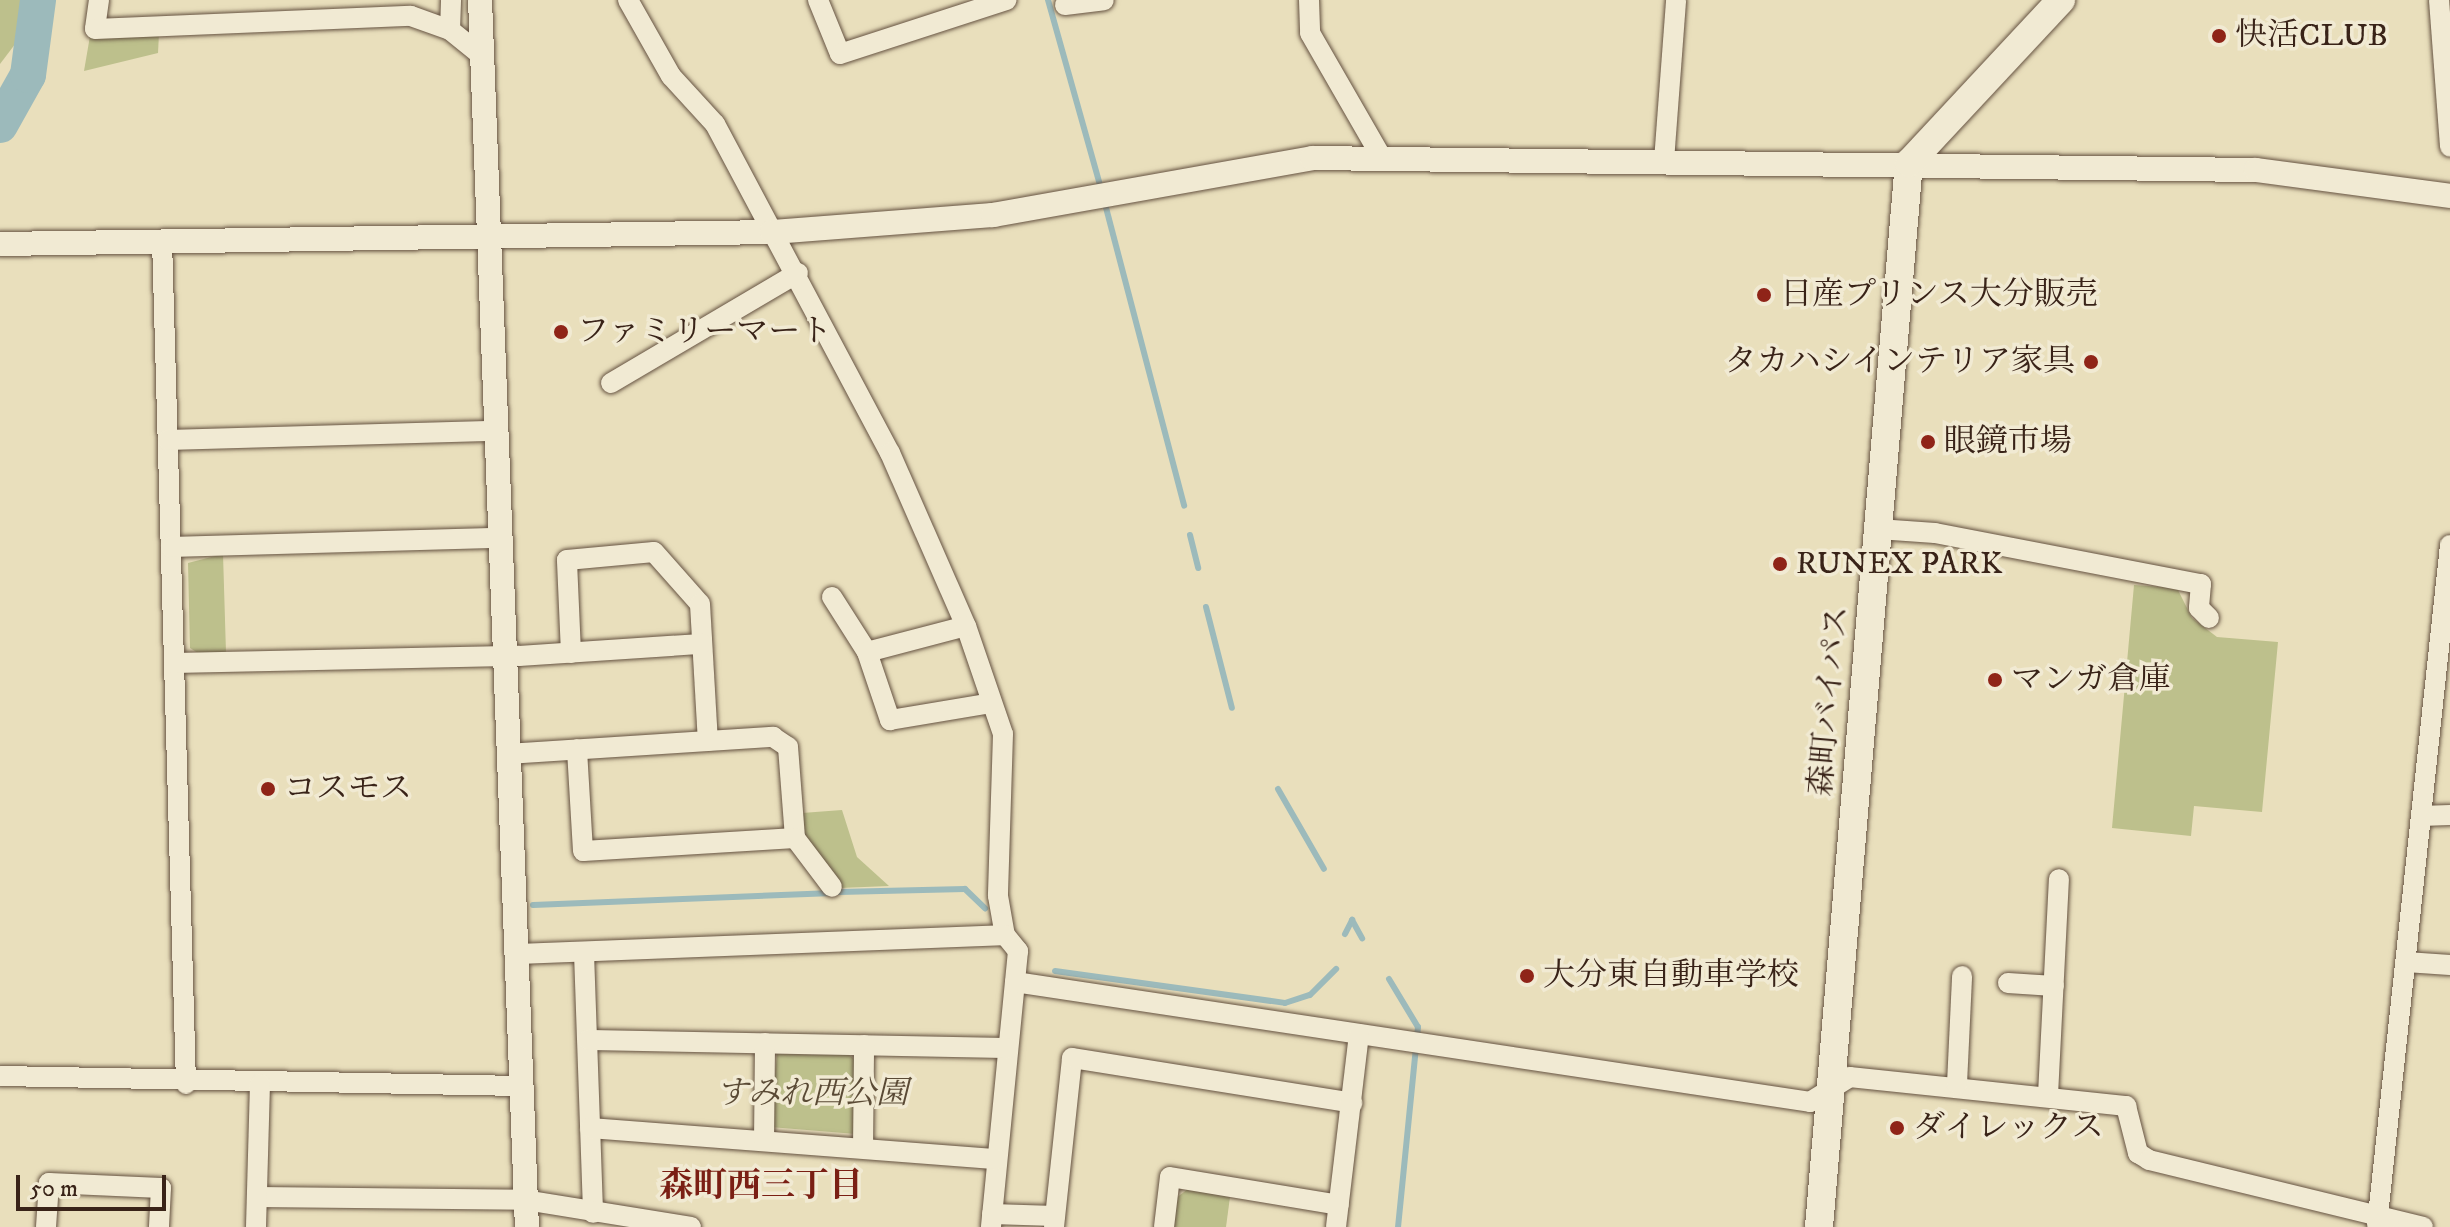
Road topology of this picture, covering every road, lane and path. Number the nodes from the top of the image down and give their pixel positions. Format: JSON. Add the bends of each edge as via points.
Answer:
{"nodes":[{"id":1,"x":99,"y":0,"type":"edge"},
{"id":2,"x":451,"y":0,"type":"edge"},
{"id":3,"x":480,"y":0,"type":"edge"},
{"id":4,"x":628,"y":0,"type":"edge"},
{"id":5,"x":818,"y":0,"type":"edge"},
{"id":6,"x":1006,"y":0,"type":"edge"},
{"id":7,"x":1104,"y":0,"type":"edge"},
{"id":8,"x":1309,"y":0,"type":"edge"},
{"id":9,"x":1676,"y":0,"type":"edge"},
{"id":10,"x":2061,"y":0,"type":"edge"},
{"id":11,"x":2439,"y":0,"type":"edge"},
{"id":12,"x":1065,"y":5,"type":"dead end"},
{"id":13,"x":450,"y":30,"type":"junction"},
{"id":14,"x":482,"y":56,"type":"junction"},
{"id":15,"x":2450,"y":147,"type":"edge"},
{"id":16,"x":1382,"y":158,"type":"junction"},
{"id":17,"x":1664,"y":161,"type":"junction"},
{"id":18,"x":1909,"y":163,"type":"junction"},
{"id":19,"x":2450,"y":196,"type":"edge"},
{"id":20,"x":772,"y":232,"type":"junction"},
{"id":21,"x":489,"y":233,"type":"junction"},
{"id":22,"x":162,"y":240,"type":"junction"},
{"id":23,"x":0,"y":244,"type":"edge"},
{"id":24,"x":798,"y":273,"type":"junction"},
{"id":25,"x":611,"y":383,"type":"dead end"},
{"id":26,"x":495,"y":431,"type":"junction"},
{"id":27,"x":168,"y":440,"type":"junction"},
{"id":28,"x":1878,"y":529,"type":"junction"},
{"id":29,"x":499,"y":538,"type":"junction"},
{"id":30,"x":2450,"y":545,"type":"edge"},
{"id":31,"x":171,"y":547,"type":"junction"},
{"id":32,"x":832,"y":597,"type":"dead end"},
{"id":33,"x":2209,"y":618,"type":"dead end"},
{"id":34,"x":966,"y":626,"type":"junction"},
{"id":35,"x":702,"y":644,"type":"junction"},
{"id":36,"x":867,"y":652,"type":"junction"},
{"id":37,"x":571,"y":653,"type":"junction"},
{"id":38,"x":503,"y":654,"type":"junction"},
{"id":39,"x":174,"y":663,"type":"junction"},
{"id":40,"x":992,"y":703,"type":"junction"},
{"id":41,"x":708,"y":741,"type":"junction"},
{"id":42,"x":577,"y":749,"type":"junction"},
{"id":43,"x":507,"y":754,"type":"junction"},
{"id":44,"x":2450,"y":815,"type":"edge"},
{"id":45,"x":2421,"y":816,"type":"junction"},
{"id":46,"x":795,"y":838,"type":"junction"},
{"id":47,"x":2059,"y":879,"type":"dead end"},
{"id":48,"x":832,"y":887,"type":"dead end"},
{"id":49,"x":1005,"y":935,"type":"junction"},
{"id":50,"x":584,"y":953,"type":"junction"},
{"id":51,"x":515,"y":954,"type":"junction"},
{"id":52,"x":2406,"y":962,"type":"junction"},
{"id":53,"x":2450,"y":965,"type":"edge"},
{"id":54,"x":1962,"y":976,"type":"dead end"},
{"id":55,"x":1015,"y":982,"type":"junction"},
{"id":56,"x":2008,"y":983,"type":"dead end"},
{"id":57,"x":2054,"y":986,"type":"junction"},
{"id":58,"x":1359,"y":1034,"type":"junction"},
{"id":59,"x":588,"y":1040,"type":"junction"},
{"id":60,"x":765,"y":1043,"type":"junction"},
{"id":61,"x":864,"y":1045,"type":"junction"},
{"id":62,"x":1008,"y":1048,"type":"junction"},
{"id":63,"x":0,"y":1076,"type":"edge"},
{"id":64,"x":186,"y":1084,"type":"junction"},
{"id":65,"x":260,"y":1084,"type":"junction"},
{"id":66,"x":1957,"y":1084,"type":"junction"},
{"id":67,"x":521,"y":1086,"type":"junction"},
{"id":68,"x":1831,"y":1087,"type":"junction"},
{"id":69,"x":2048,"y":1095,"type":"junction"},
{"id":70,"x":1352,"y":1103,"type":"junction"},
{"id":71,"x":590,"y":1128,"type":"junction"},
{"id":72,"x":764,"y":1141,"type":"junction"},
{"id":73,"x":863,"y":1148,"type":"junction"},
{"id":74,"x":997,"y":1159,"type":"junction"},
{"id":75,"x":257,"y":1197,"type":"junction"},
{"id":76,"x":525,"y":1200,"type":"junction"},
{"id":77,"x":1339,"y":1205,"type":"junction"},
{"id":78,"x":593,"y":1213,"type":"junction"},
{"id":79,"x":991,"y":1220,"type":"edge"},
{"id":80,"x":2377,"y":1220,"type":"edge"},
{"id":81,"x":1054,"y":1222,"type":"edge"},
{"id":82,"x":46,"y":1227,"type":"edge"},
{"id":83,"x":159,"y":1227,"type":"edge"},
{"id":84,"x":256,"y":1227,"type":"edge"},
{"id":85,"x":527,"y":1227,"type":"edge"},
{"id":86,"x":691,"y":1227,"type":"edge"},
{"id":87,"x":1164,"y":1227,"type":"edge"},
{"id":88,"x":1336,"y":1227,"type":"edge"},
{"id":89,"x":1819,"y":1227,"type":"edge"},
{"id":90,"x":2423,"y":1227,"type":"edge"}],
"edges":[{"from":1,"to":13,"type":"street","via":[[95,29],[411,16]]},
{"from":2,"to":13,"type":"street"},
{"from":3,"to":14,"type":"street"},
{"from":4,"to":20,"type":"street","via":[[671,76],[715,124]]},
{"from":5,"to":6,"type":"street","via":[[840,54]]},
{"from":7,"to":12,"type":"street"},
{"from":8,"to":16,"type":"street","via":[[1310,33]]},
{"from":9,"to":17,"type":"street"},
{"from":10,"to":18,"type":"main road"},
{"from":11,"to":15,"type":"street"},
{"from":13,"to":14,"type":"street"},
{"from":14,"to":21,"type":"street"},
{"from":16,"to":17,"type":"street"},
{"from":16,"to":20,"type":"street","via":[[1283,162],[993,215]]},
{"from":17,"to":18,"type":"street"},
{"from":18,"to":19,"type":"street","via":[[2256,170]]},
{"from":18,"to":28,"type":"main road","name":"森町バイパス"},
{"from":20,"to":21,"type":"street"},
{"from":20,"to":24,"type":"street"},
{"from":21,"to":22,"type":"street"},
{"from":21,"to":26,"type":"street"},
{"from":22,"to":23,"type":"street"},
{"from":22,"to":27,"type":"street"},
{"from":24,"to":25,"type":"street"},
{"from":24,"to":34,"type":"street","via":[[890,453]]},
{"from":26,"to":27,"type":"street"},
{"from":26,"to":29,"type":"street"},
{"from":27,"to":31,"type":"street"},
{"from":28,"to":33,"type":"street","via":[[1935,533],[2201,584],[2199,608]]},
{"from":28,"to":68,"type":"main road","name":"森町バイパス"},
{"from":29,"to":31,"type":"street"},
{"from":29,"to":38,"type":"street"},
{"from":30,"to":45,"type":"street"},
{"from":31,"to":39,"type":"street"},
{"from":32,"to":36,"type":"street"},
{"from":34,"to":36,"type":"street"},
{"from":34,"to":40,"type":"street"},
{"from":35,"to":37,"type":"street"},
{"from":35,"to":37,"type":"street","via":[[700,604],[654,552],[567,560]]},
{"from":35,"to":41,"type":"street"},
{"from":36,"to":40,"type":"street","via":[[890,720]]},
{"from":37,"to":38,"type":"street"},
{"from":38,"to":39,"type":"street"},
{"from":38,"to":43,"type":"street"},
{"from":39,"to":64,"type":"street"},
{"from":40,"to":49,"type":"street","via":[[1003,734],[998,896]]},
{"from":41,"to":42,"type":"street"},
{"from":41,"to":46,"type":"street","via":[[773,737],[788,747]]},
{"from":42,"to":43,"type":"street"},
{"from":42,"to":46,"type":"street","via":[[583,851]]},
{"from":43,"to":51,"type":"street"},
{"from":44,"to":45,"type":"street"},
{"from":45,"to":52,"type":"street"},
{"from":46,"to":48,"type":"street"},
{"from":47,"to":57,"type":"street"},
{"from":49,"to":50,"type":"street"},
{"from":49,"to":55,"type":"street","via":[[1018,951]]},
{"from":50,"to":51,"type":"street"},
{"from":50,"to":59,"type":"street"},
{"from":51,"to":67,"type":"street"},
{"from":52,"to":53,"type":"street"},
{"from":52,"to":80,"type":"street"},
{"from":54,"to":66,"type":"street"},
{"from":55,"to":58,"type":"street"},
{"from":55,"to":62,"type":"street"},
{"from":56,"to":57,"type":"street"},
{"from":57,"to":69,"type":"street"},
{"from":58,"to":68,"type":"street","via":[[1810,1102]]},
{"from":58,"to":70,"type":"street"},
{"from":59,"to":60,"type":"street"},
{"from":59,"to":71,"type":"street"},
{"from":60,"to":61,"type":"street"},
{"from":60,"to":72,"type":"street"},
{"from":61,"to":62,"type":"street"},
{"from":61,"to":73,"type":"street"},
{"from":62,"to":74,"type":"street"},
{"from":63,"to":64,"type":"street"},
{"from":64,"to":65,"type":"street"},
{"from":65,"to":67,"type":"street"},
{"from":65,"to":75,"type":"street"},
{"from":66,"to":68,"type":"street","via":[[1847,1077]]},
{"from":66,"to":69,"type":"street"},
{"from":67,"to":76,"type":"street"},
{"from":68,"to":89,"type":"main road","name":"森町バイパス"},
{"from":69,"to":80,"type":"street","via":[[2126,1106],[2138,1153],[2149,1160]]},
{"from":70,"to":77,"type":"street"},
{"from":70,"to":81,"type":"street","via":[[1072,1058]]},
{"from":71,"to":72,"type":"street"},
{"from":71,"to":78,"type":"street"},
{"from":72,"to":73,"type":"street"},
{"from":73,"to":74,"type":"street"},
{"from":74,"to":79,"type":"street"},
{"from":75,"to":76,"type":"street"},
{"from":75,"to":84,"type":"street"},
{"from":76,"to":78,"type":"street"},
{"from":76,"to":85,"type":"street"},
{"from":77,"to":87,"type":"street","via":[[1170,1177]]},
{"from":77,"to":88,"type":"street"},
{"from":78,"to":86,"type":"street"},
{"from":79,"to":81,"type":"street"},
{"from":80,"to":90,"type":"street"},
{"from":82,"to":83,"type":"street","via":[[49,1183],[161,1188]]}]}
